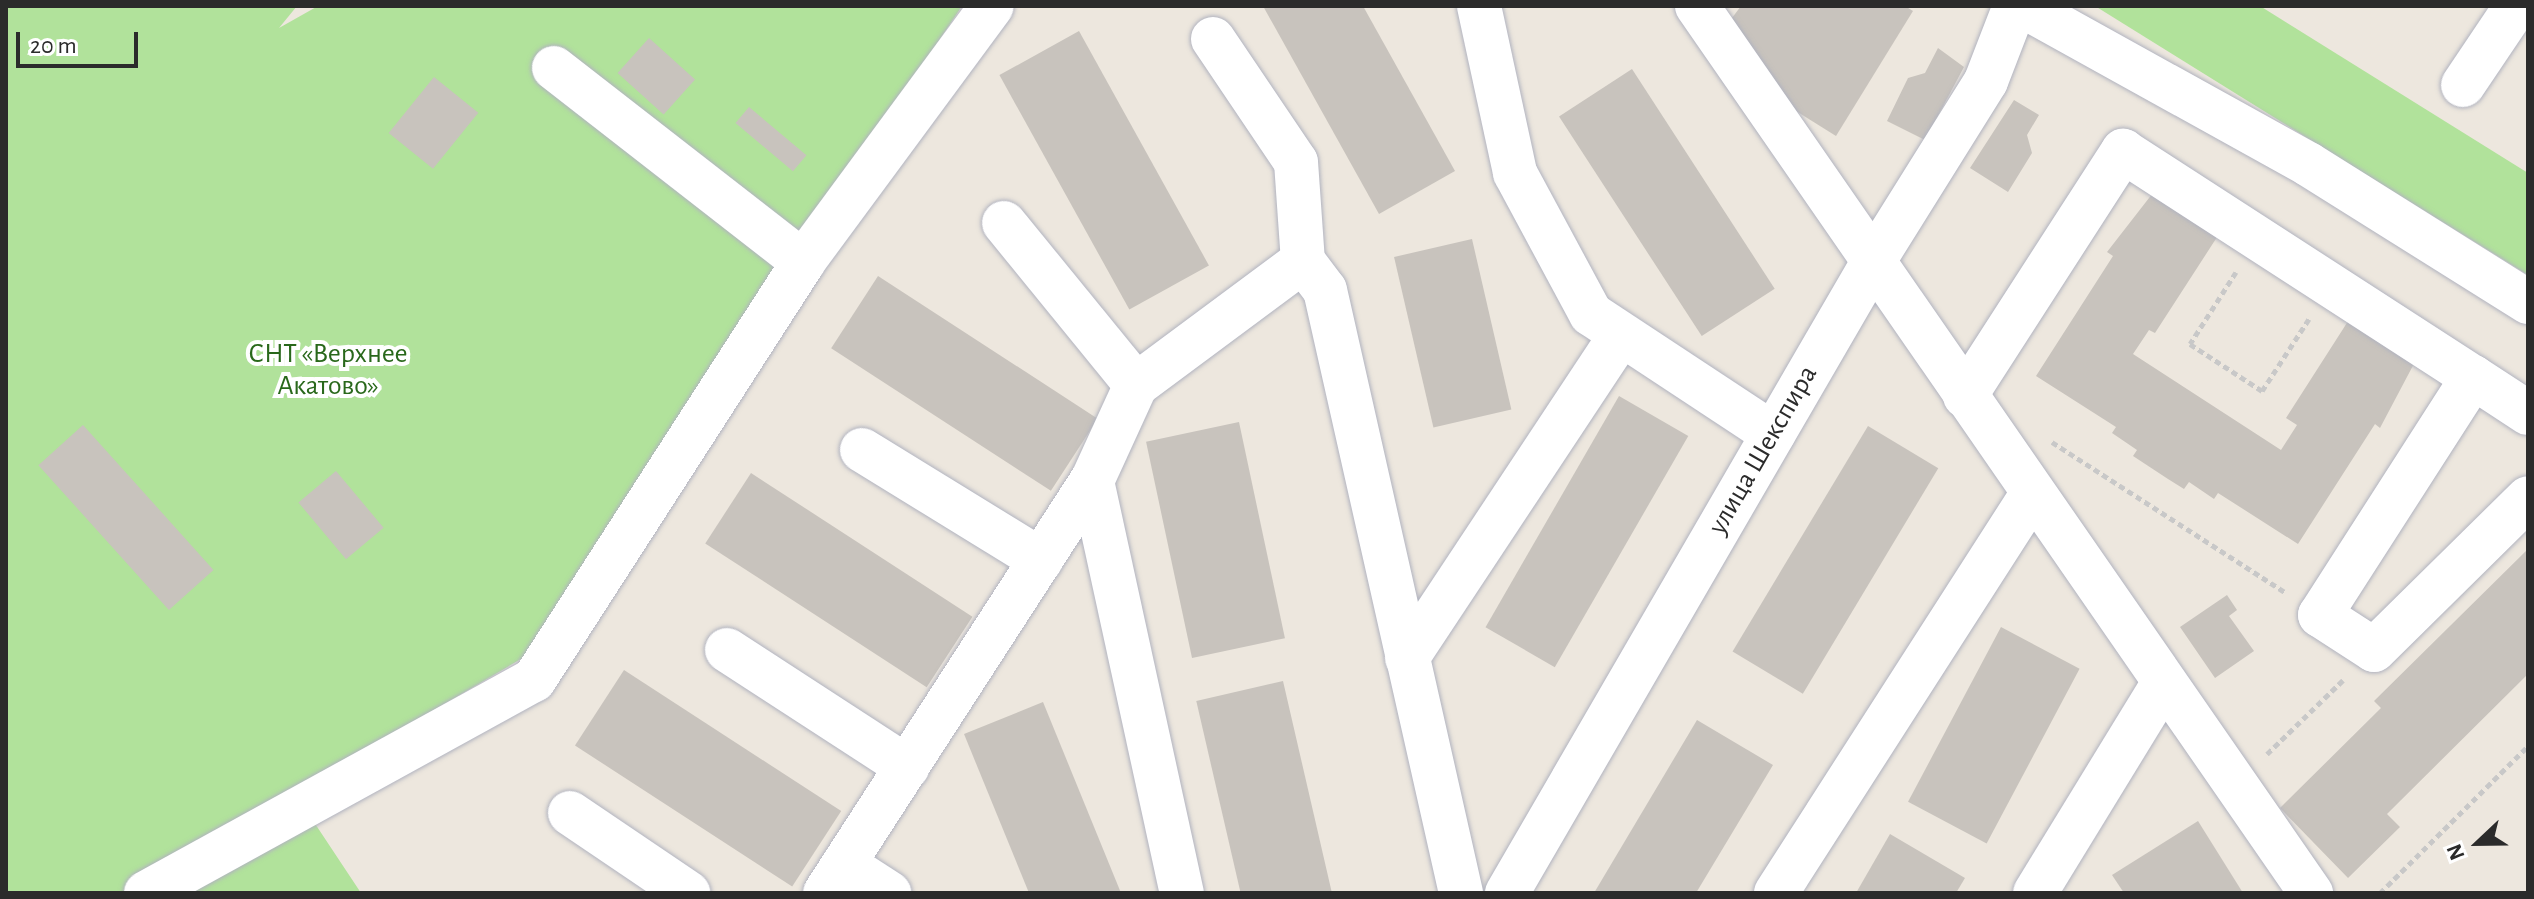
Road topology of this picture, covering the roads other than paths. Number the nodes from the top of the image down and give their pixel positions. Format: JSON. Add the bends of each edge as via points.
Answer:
{"nodes":[{"id":1,"x":992,"y":6,"type":"edge"},
{"id":2,"x":1479,"y":6,"type":"edge"},
{"id":3,"x":1697,"y":6,"type":"edge"},
{"id":4,"x":2015,"y":6,"type":"edge"},
{"id":5,"x":2023,"y":6,"type":"edge"},
{"id":6,"x":2516,"y":6,"type":"edge"},
{"id":7,"x":1213,"y":39,"type":"dead end"},
{"id":8,"x":554,"y":68,"type":"dead end"},
{"id":9,"x":2463,"y":85,"type":"dead end"},
{"id":10,"x":1004,"y":223,"type":"dead end"},
{"id":11,"x":1303,"y":261,"type":"junction"},
{"id":12,"x":803,"y":262,"type":"junction"},
{"id":13,"x":1873,"y":262,"type":"junction"},
{"id":14,"x":2528,"y":302,"type":"edge"},
{"id":15,"x":1621,"y":335,"type":"junction"},
{"id":16,"x":2473,"y":377,"type":"junction"},
{"id":17,"x":1136,"y":385,"type":"junction"},
{"id":18,"x":1965,"y":396,"type":"junction"},
{"id":19,"x":2526,"y":406,"type":"edge"},
{"id":20,"x":1773,"y":434,"type":"junction"},
{"id":21,"x":862,"y":450,"type":"dead end"},
{"id":22,"x":1092,"y":481,"type":"junction"},
{"id":23,"x":2032,"y":494,"type":"junction"},
{"id":24,"x":2528,"y":498,"type":"edge"},
{"id":25,"x":1041,"y":560,"type":"junction"},
{"id":26,"x":727,"y":650,"type":"dead end"},
{"id":27,"x":1407,"y":658,"type":"junction"},
{"id":28,"x":2163,"y":684,"type":"junction"},
{"id":29,"x":907,"y":767,"type":"junction"},
{"id":30,"x":570,"y":813,"type":"dead end"},
{"id":31,"x":835,"y":879,"type":"edge"},
{"id":32,"x":146,"y":893,"type":"edge"},
{"id":33,"x":688,"y":893,"type":"edge"},
{"id":34,"x":889,"y":893,"type":"edge"},
{"id":35,"x":1182,"y":893,"type":"edge"},
{"id":36,"x":1461,"y":893,"type":"edge"},
{"id":37,"x":1507,"y":893,"type":"edge"},
{"id":38,"x":1776,"y":893,"type":"edge"},
{"id":39,"x":2035,"y":893,"type":"edge"},
{"id":40,"x":2311,"y":893,"type":"edge"}],
"edges":[{"from":1,"to":12,"type":"street"},
{"from":2,"to":15,"type":"street","via":[[1515,173],[1591,314]]},
{"from":3,"to":13,"type":"street"},
{"from":4,"to":13,"type":"street","name":"улица Шекспира","via":[[1986,81]]},
{"from":5,"to":14,"type":"street","via":[[2308,164]]},
{"from":6,"to":9,"type":"street"},
{"from":7,"to":11,"type":"street","via":[[1296,162]]},
{"from":8,"to":12,"type":"street"},
{"from":10,"to":17,"type":"street"},
{"from":11,"to":17,"type":"street"},
{"from":11,"to":27,"type":"street","via":[[1325,290]]},
{"from":12,"to":32,"type":"street","via":[[534,680]]},
{"from":13,"to":18,"type":"street"},
{"from":13,"to":20,"type":"street","name":"улица Шекспира"},
{"from":15,"to":20,"type":"street"},
{"from":15,"to":27,"type":"street"},
{"from":16,"to":18,"type":"street","via":[[2123,151]]},
{"from":16,"to":19,"type":"street"},
{"from":16,"to":24,"type":"street","via":[[2320,615],[2374,650]]},
{"from":17,"to":22,"type":"street"},
{"from":18,"to":23,"type":"street"},
{"from":20,"to":37,"type":"street","name":"улица Шекспира"},
{"from":21,"to":25,"type":"street"},
{"from":22,"to":25,"type":"street"},
{"from":22,"to":35,"type":"street"},
{"from":23,"to":28,"type":"street"},
{"from":23,"to":38,"type":"street"},
{"from":25,"to":29,"type":"street"},
{"from":26,"to":29,"type":"street"},
{"from":27,"to":36,"type":"street"},
{"from":28,"to":39,"type":"street"},
{"from":28,"to":40,"type":"street"},
{"from":29,"to":31,"type":"street"},
{"from":30,"to":33,"type":"street"},
{"from":31,"to":34,"type":"street"}]}
